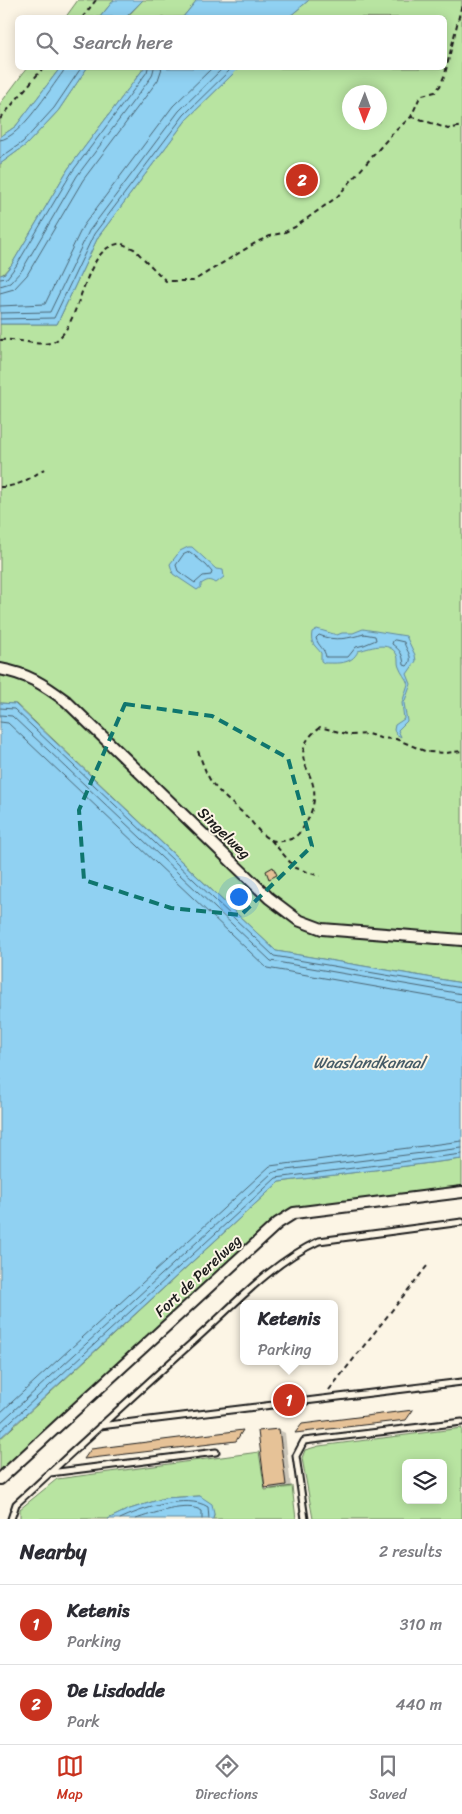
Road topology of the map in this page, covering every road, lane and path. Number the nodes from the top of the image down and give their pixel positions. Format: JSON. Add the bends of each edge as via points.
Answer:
{"nodes":[{"id":1,"x":96,"y":0,"type":"edge"},
{"id":2,"x":462,"y":4,"type":"edge"},
{"id":3,"x":84,"y":15,"type":"edge"},
{"id":4,"x":447,"y":66,"type":"edge"},
{"id":5,"x":40,"y":70,"type":"edge"},
{"id":6,"x":446,"y":70,"type":"edge"},
{"id":7,"x":411,"y":117,"type":"junction"},
{"id":8,"x":0,"y":119,"type":"edge"},
{"id":9,"x":462,"y":126,"type":"edge"},
{"id":10,"x":0,"y":340,"type":"edge"},
{"id":11,"x":44,"y":469,"type":"dead end"},
{"id":12,"x":0,"y":486,"type":"edge"},
{"id":13,"x":0,"y":669,"type":"edge"},
{"id":14,"x":198,"y":751,"type":"dead end"},
{"id":15,"x":462,"y":751,"type":"edge"},
{"id":16,"x":270,"y":840,"type":"junction"},
{"id":17,"x":320,"y":876,"type":"dead end"},
{"id":18,"x":462,"y":940,"type":"edge"},
{"id":19,"x":462,"y":1192,"type":"edge"},
{"id":20,"x":462,"y":1222,"type":"edge"},
{"id":21,"x":427,"y":1266,"type":"dead end"},
{"id":22,"x":462,"y":1382,"type":"edge"},
{"id":23,"x":321,"y":1400,"type":"junction"},
{"id":24,"x":462,"y":1422,"type":"edge"},
{"id":25,"x":99,"y":1427,"type":"junction"},
{"id":26,"x":216,"y":1452,"type":"dead end"},
{"id":27,"x":49,"y":1473,"type":"junction"},
{"id":28,"x":0,"y":1479,"type":"edge"},
{"id":29,"x":10,"y":1519,"type":"edge"},
{"id":30,"x":305,"y":1519,"type":"edge"}],
"edges":[{"from":1,"to":3,"type":"path"},
{"from":2,"to":4,"type":"path"},
{"from":5,"to":8,"type":"path"},
{"from":6,"to":7,"type":"path","via":[[435,92],[418,99]]},
{"from":7,"to":9,"type":"path","via":[[448,129]]},
{"from":7,"to":10,"type":"path","via":[[337,196],[295,227],[272,234],[193,281],[166,281],[134,249],[120,243],[98,256],[66,332],[57,340],[50,344]]},
{"from":11,"to":12,"type":"path","via":[[25,482]]},
{"from":13,"to":18,"type":"street","name":"Singelweg","via":[[18,672],[41,682],[66,701],[269,898],[298,920],[322,929]]},
{"from":14,"to":16,"type":"path","via":[[216,788]]},
{"from":15,"to":16,"type":"path","via":[[427,752],[396,739],[320,727],[304,748],[303,758],[314,786],[314,800],[304,827],[294,838]]},
{"from":16,"to":17,"type":"path","via":[[295,868]]},
{"from":19,"to":28,"type":"street","name":"Fort de Perelweg","via":[[294,1213],[278,1223]]},
{"from":20,"to":25,"type":"lane","via":[[319,1240],[301,1249],[255,1285]]},
{"from":21,"to":23,"type":"path"},
{"from":22,"to":23,"type":"lane"},
{"from":23,"to":25,"type":"lane"},
{"from":24,"to":30,"type":"lane","via":[[304,1440],[296,1456]]},
{"from":25,"to":27,"type":"lane"},
{"from":26,"to":27,"type":"lane"},
{"from":27,"to":29,"type":"lane","via":[[16,1504]]}]}
